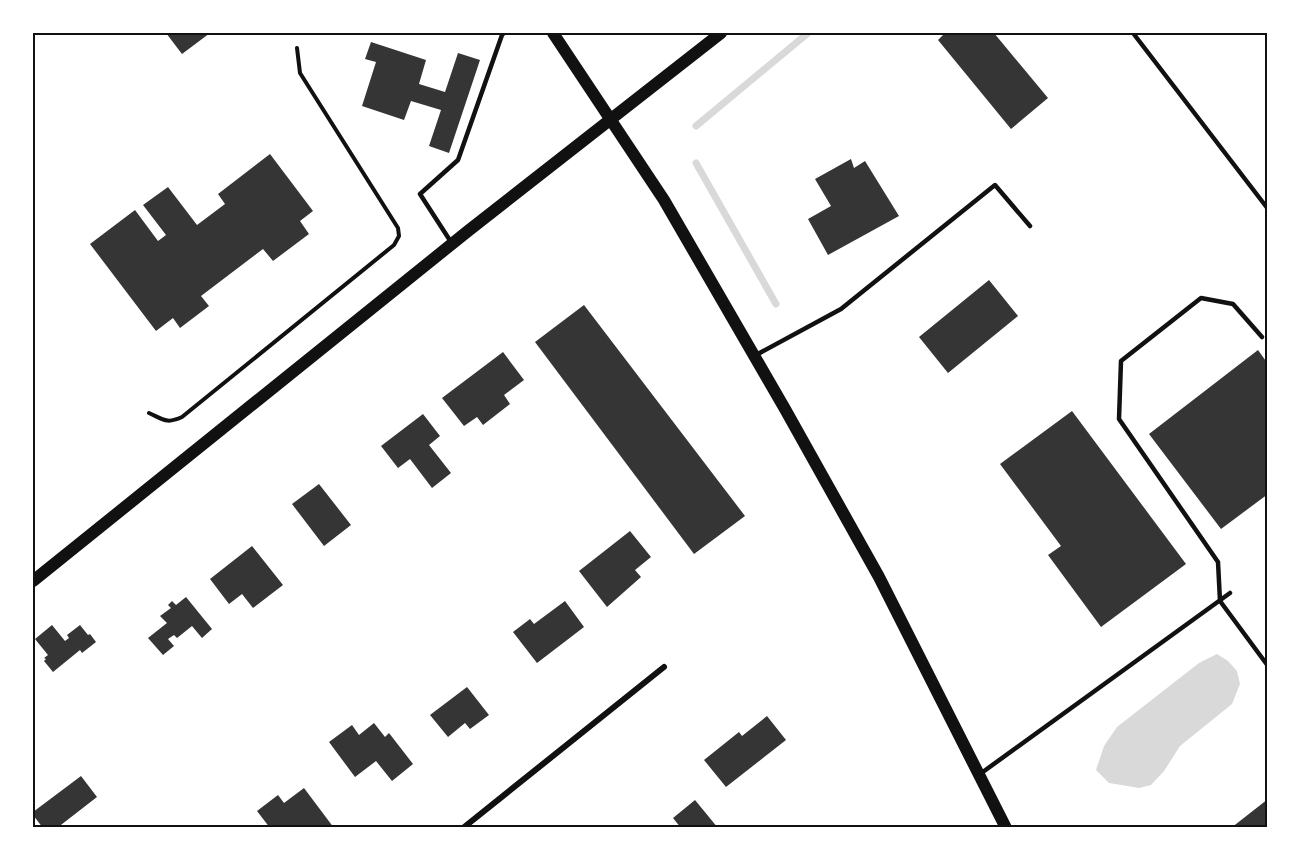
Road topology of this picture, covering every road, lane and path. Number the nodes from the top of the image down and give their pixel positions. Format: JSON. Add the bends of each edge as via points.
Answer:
{"nodes":[{"id":1,"x":504,"y":33,"type":"edge"},
{"id":2,"x":721,"y":33,"type":"edge"},
{"id":3,"x":1133,"y":33,"type":"edge"},
{"id":4,"x":558,"y":36,"type":"edge"},
{"id":5,"x":297,"y":48,"type":"dead end"},
{"id":6,"x":611,"y":120,"type":"junction"},
{"id":7,"x":1268,"y":209,"type":"edge"},
{"id":8,"x":1030,"y":226,"type":"dead end"},
{"id":9,"x":453,"y":243,"type":"junction"},
{"id":10,"x":1262,"y":337,"type":"dead end"},
{"id":11,"x":755,"y":355,"type":"junction"},
{"id":12,"x":149,"y":413,"type":"dead end"},
{"id":13,"x":33,"y":581,"type":"edge"},
{"id":14,"x":1230,"y":593,"type":"dead end"},
{"id":15,"x":1220,"y":601,"type":"junction"},
{"id":16,"x":1268,"y":666,"type":"edge"},
{"id":17,"x":664,"y":667,"type":"dead end"},
{"id":18,"x":979,"y":775,"type":"junction"},
{"id":19,"x":463,"y":828,"type":"edge"},
{"id":20,"x":1006,"y":828,"type":"edge"}],
"edges":[{"from":1,"to":9,"type":"lane","via":[[458,160],[420,194]]},
{"from":2,"to":6,"type":"main road"},
{"from":3,"to":7,"type":"lane"},
{"from":4,"to":6,"type":"main road"},
{"from":5,"to":12,"type":"path","via":[[300,73],[398,228],[399,236],[394,245],[182,417],[172,422]]},
{"from":6,"to":9,"type":"main road"},
{"from":6,"to":11,"type":"main road","via":[[675,218]]},
{"from":8,"to":11,"type":"lane","via":[[995,185],[841,309]]},
{"from":9,"to":13,"type":"main road"},
{"from":10,"to":15,"type":"lane","via":[[1233,304],[1201,298],[1121,361],[1119,419],[1218,562]]},
{"from":11,"to":18,"type":"main road","via":[[879,577]]},
{"from":14,"to":15,"type":"lane"},
{"from":15,"to":16,"type":"lane"},
{"from":15,"to":18,"type":"lane"},
{"from":17,"to":19,"type":"street"},
{"from":18,"to":20,"type":"main road"}]}
